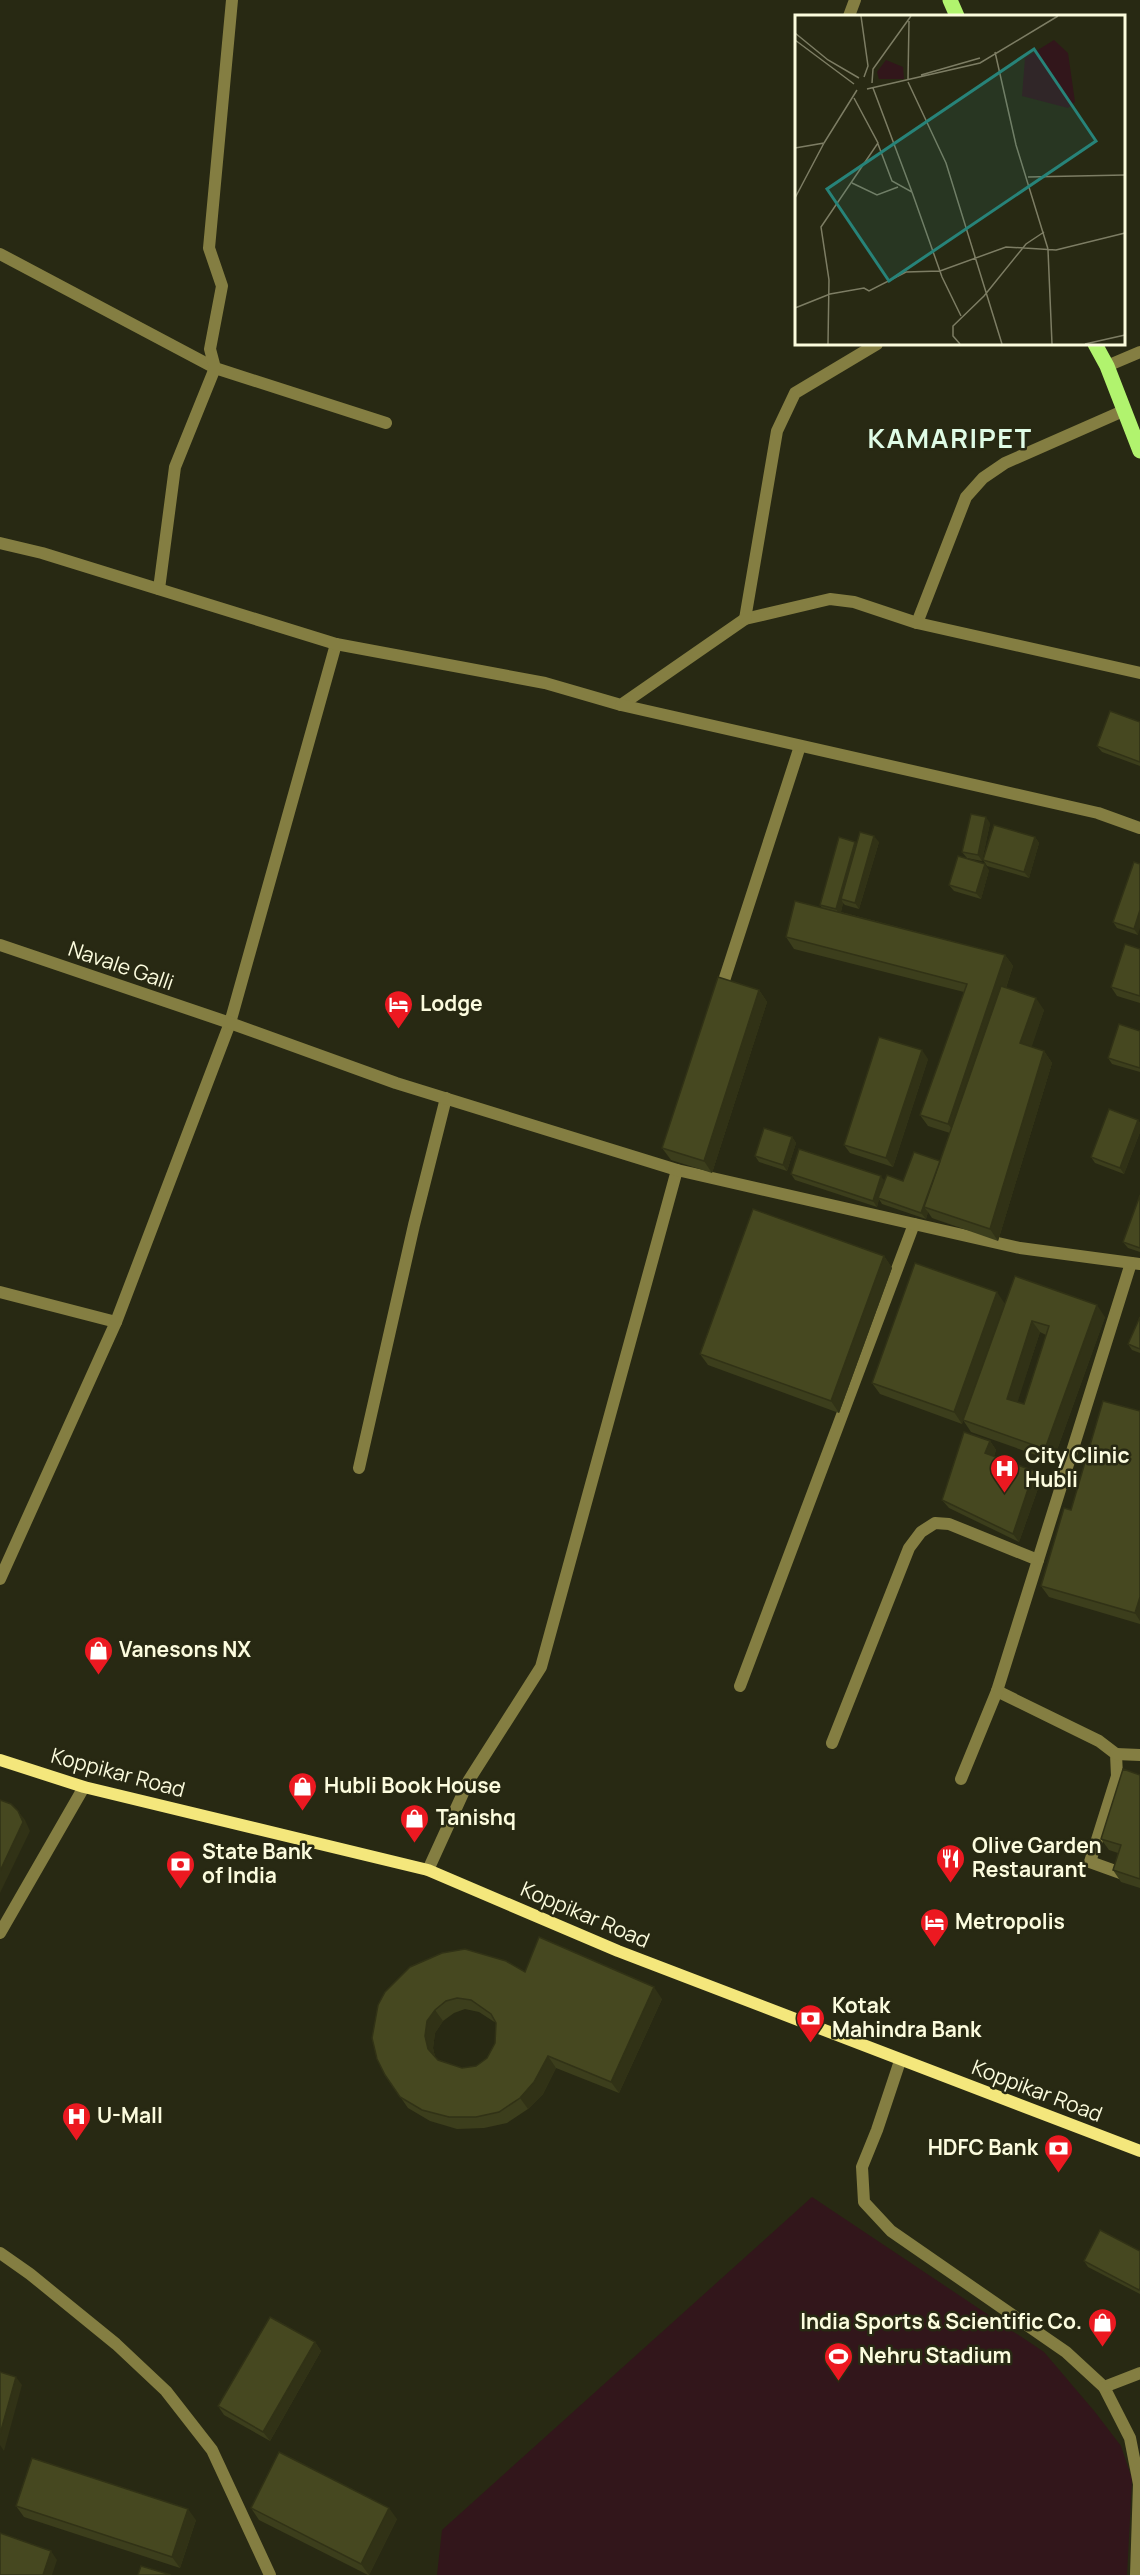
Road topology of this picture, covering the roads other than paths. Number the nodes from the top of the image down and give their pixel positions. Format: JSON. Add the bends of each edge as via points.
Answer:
{"nodes":[{"id":1,"x":232,"y":0,"type":"edge"},
{"id":2,"x":855,"y":0,"type":"edge"},
{"id":3,"x":950,"y":0,"type":"edge"},
{"id":4,"x":849,"y":15,"type":"edge"},
{"id":5,"x":957,"y":15,"type":"edge"},
{"id":6,"x":0,"y":254,"type":"edge"},
{"id":7,"x":876,"y":345,"type":"edge"},
{"id":8,"x":1096,"y":345,"type":"edge"},
{"id":9,"x":1140,"y":352,"type":"edge"},
{"id":10,"x":1107,"y":366,"type":"junction"},
{"id":11,"x":215,"y":368,"type":"junction"},
{"id":12,"x":1123,"y":411,"type":"junction"},
{"id":13,"x":386,"y":423,"type":"dead end"},
{"id":14,"x":1140,"y":451,"type":"edge"},
{"id":15,"x":0,"y":543,"type":"edge"},
{"id":16,"x":159,"y":589,"type":"junction"},
{"id":17,"x":745,"y":619,"type":"junction"},
{"id":18,"x":917,"y":623,"type":"junction"},
{"id":19,"x":336,"y":644,"type":"junction"},
{"id":20,"x":1140,"y":673,"type":"edge"},
{"id":21,"x":621,"y":705,"type":"junction"},
{"id":22,"x":800,"y":746,"type":"junction"},
{"id":23,"x":1140,"y":828,"type":"edge"},
{"id":24,"x":0,"y":945,"type":"edge"},
{"id":25,"x":715,"y":1007,"type":"edge"},
{"id":26,"x":230,"y":1023,"type":"junction"},
{"id":27,"x":446,"y":1098,"type":"junction"},
{"id":28,"x":677,"y":1170,"type":"junction"},
{"id":29,"x":914,"y":1224,"type":"junction"},
{"id":30,"x":1135,"y":1264,"type":"edge"},
{"id":31,"x":0,"y":1292,"type":"edge"},
{"id":32,"x":116,"y":1322,"type":"junction"},
{"id":33,"x":359,"y":1468,"type":"dead end"},
{"id":34,"x":1038,"y":1560,"type":"junction"},
{"id":35,"x":0,"y":1579,"type":"edge"},
{"id":36,"x":740,"y":1686,"type":"dead end"},
{"id":37,"x":997,"y":1691,"type":"junction"},
{"id":38,"x":831,"y":1743,"type":"dead end"},
{"id":39,"x":1116,"y":1754,"type":"junction"},
{"id":40,"x":1140,"y":1755,"type":"edge"},
{"id":41,"x":0,"y":1760,"type":"edge"},
{"id":42,"x":962,"y":1779,"type":"dead end"},
{"id":43,"x":84,"y":1787,"type":"junction"},
{"id":44,"x":428,"y":1870,"type":"junction"},
{"id":45,"x":1140,"y":1880,"type":"edge"},
{"id":46,"x":0,"y":1933,"type":"edge"},
{"id":47,"x":900,"y":2061,"type":"junction"},
{"id":48,"x":1140,"y":2151,"type":"edge"},
{"id":49,"x":0,"y":2253,"type":"edge"},
{"id":50,"x":1140,"y":2373,"type":"edge"},
{"id":51,"x":1104,"y":2387,"type":"junction"},
{"id":52,"x":270,"y":2575,"type":"edge"},
{"id":53,"x":1137,"y":2575,"type":"edge"}],
"edges":[{"from":1,"to":11,"type":"street","via":[[209,248],[222,286],[210,349]]},
{"from":2,"to":4,"type":"street"},
{"from":3,"to":5,"type":"main road"},
{"from":6,"to":11,"type":"street"},
{"from":7,"to":17,"type":"street","via":[[795,393],[777,431]]},
{"from":8,"to":10,"type":"main road"},
{"from":9,"to":10,"type":"street"},
{"from":10,"to":12,"type":"main road"},
{"from":11,"to":13,"type":"street"},
{"from":11,"to":16,"type":"street","via":[[175,467]]},
{"from":12,"to":14,"type":"main road"},
{"from":12,"to":18,"type":"street","via":[[1005,463],[983,478],[966,497]]},
{"from":15,"to":16,"type":"street"},
{"from":16,"to":19,"type":"street"},
{"from":17,"to":18,"type":"street","via":[[830,599],[854,602]]},
{"from":17,"to":21,"type":"street"},
{"from":18,"to":20,"type":"street"},
{"from":19,"to":21,"type":"street","via":[[544,683]]},
{"from":19,"to":26,"type":"street"},
{"from":21,"to":22,"type":"street"},
{"from":22,"to":23,"type":"street","via":[[1098,813]]},
{"from":22,"to":25,"type":"street"},
{"from":24,"to":26,"type":"street","name":"Navale Galli"},
{"from":26,"to":27,"type":"street","name":"Navale Galli"},
{"from":26,"to":32,"type":"street"},
{"from":27,"to":28,"type":"street","name":"Navale Galli","via":[[665,1160]]},
{"from":27,"to":33,"type":"street"},
{"from":28,"to":29,"type":"street","name":"Navale Galli"},
{"from":28,"to":44,"type":"street","via":[[541,1667],[469,1780]]},
{"from":29,"to":30,"type":"street","name":"Navale Galli","via":[[1020,1248]]},
{"from":29,"to":36,"type":"street"},
{"from":30,"to":34,"type":"street"},
{"from":31,"to":32,"type":"street"},
{"from":32,"to":35,"type":"street"},
{"from":34,"to":37,"type":"street"},
{"from":34,"to":38,"type":"street","via":[[949,1524],[934,1523],[921,1532],[894,1581]]},
{"from":37,"to":39,"type":"street","via":[[1099,1741]]},
{"from":37,"to":42,"type":"street"},
{"from":39,"to":40,"type":"street"},
{"from":39,"to":45,"type":"street","via":[[1117,1776],[1090,1862]]},
{"from":41,"to":43,"type":"main road","name":"Koppikar Road"},
{"from":43,"to":44,"type":"main road","name":"Koppikar Road"},
{"from":43,"to":46,"type":"street"},
{"from":44,"to":47,"type":"main road","name":"Koppikar Road","via":[[618,1951]]},
{"from":47,"to":48,"type":"main road","name":"Koppikar Road"},
{"from":47,"to":51,"type":"street","via":[[862,2167],[864,2202],[891,2231],[1066,2352]]},
{"from":49,"to":52,"type":"street","via":[[116,2344],[166,2391],[212,2450]]},
{"from":50,"to":51,"type":"street"},
{"from":51,"to":53,"type":"street","via":[[1130,2438],[1139,2484]]}]}
